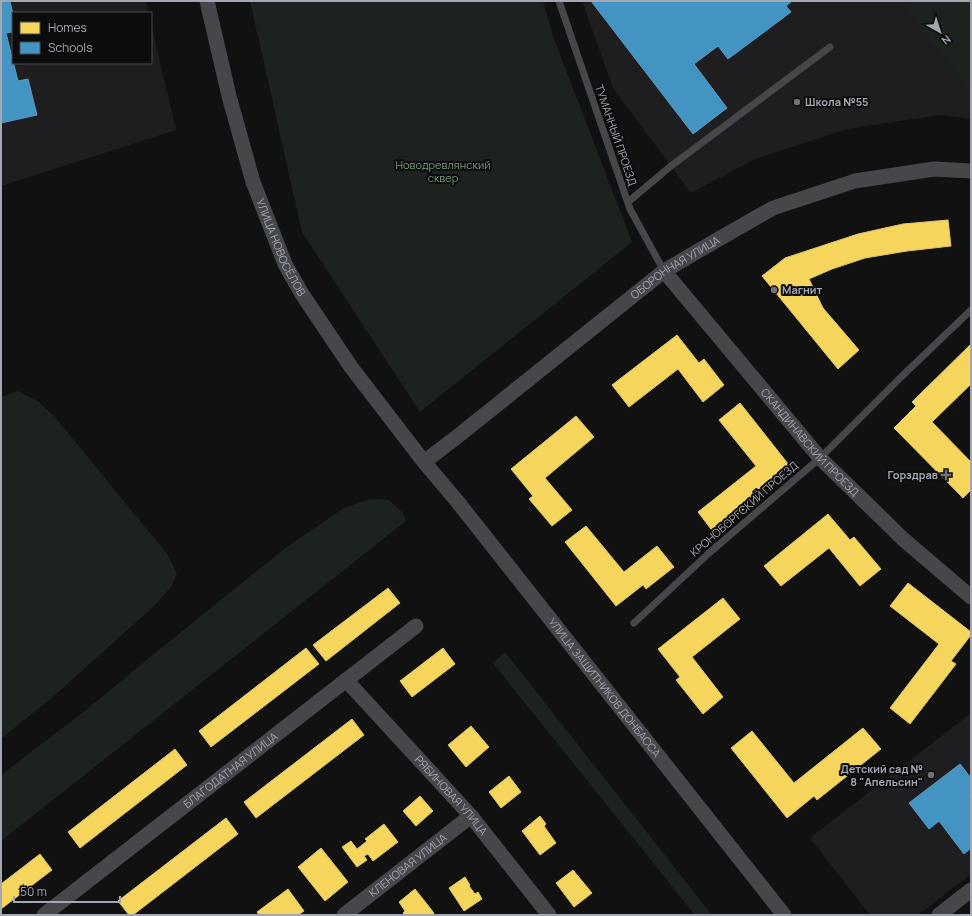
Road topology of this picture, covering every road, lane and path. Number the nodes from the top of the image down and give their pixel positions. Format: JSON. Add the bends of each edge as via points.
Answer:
{"nodes":[{"id":1,"x":206,"y":1,"type":"edge"},
{"id":2,"x":559,"y":1,"type":"edge"},
{"id":3,"x":830,"y":47,"type":"dead end"},
{"id":4,"x":971,"y":172,"type":"edge"},
{"id":5,"x":628,"y":202,"type":"junction"},
{"id":6,"x":664,"y":271,"type":"junction"},
{"id":7,"x":971,"y":310,"type":"edge"},
{"id":8,"x":820,"y":458,"type":"junction"},
{"id":9,"x":424,"y":462,"type":"junction"},
{"id":10,"x":971,"y":597,"type":"edge"},
{"id":11,"x":634,"y":623,"type":"dead end"},
{"id":12,"x":416,"y":626,"type":"dead end"},
{"id":13,"x":346,"y":680,"type":"junction"},
{"id":14,"x":470,"y":816,"type":"junction"},
{"id":15,"x":971,"y":890,"type":"edge"},
{"id":16,"x":44,"y":915,"type":"edge"},
{"id":17,"x":344,"y":915,"type":"edge"},
{"id":18,"x":549,"y":915,"type":"edge"},
{"id":19,"x":784,"y":915,"type":"edge"},
{"id":20,"x":940,"y":915,"type":"edge"}],
"edges":[{"from":1,"to":9,"type":"street","name":"УЛИЦА НОВОСЁЛОВ","via":[[253,182],[285,264],[351,367]]},
{"from":2,"to":5,"type":"lane","name":"ТУМАННЫЙ ПРОЕЗД"},
{"from":3,"to":5,"type":"lane","via":[[671,166]]},
{"from":4,"to":6,"type":"street","name":"ОБОРОННАЯ УЛИЦА","via":[[934,169],[855,181],[773,208]]},
{"from":5,"to":6,"type":"lane","name":"ТУМАННЫЙ ПРОЕЗД"},
{"from":6,"to":8,"type":"street","name":"СКАНДИНАВСКИЙ ПРОЕЗД"},
{"from":6,"to":9,"type":"street","name":"ОБОРОННАЯ УЛИЦА"},
{"from":7,"to":8,"type":"lane","name":"КРОНОБОРГСКИЙ ПРОЕЗД"},
{"from":8,"to":10,"type":"street","name":"СКАНДИНАВСКИЙ ПРОЕЗД","via":[[903,539]]},
{"from":8,"to":11,"type":"lane","name":"КРОНОБОРГСКИЙ ПРОЕЗД","via":[[708,554]]},
{"from":9,"to":19,"type":"street","name":"УЛИЦА ЗАЩИТНИКОВ ДОНБАССА"},
{"from":12,"to":13,"type":"street","name":"БЛАГОДАТНАЯ УЛИЦА"},
{"from":13,"to":14,"type":"street","name":"РЯБИНОВАЯ УЛИЦА"},
{"from":13,"to":16,"type":"street","name":"БЛАГОДАТНАЯ УЛИЦА"},
{"from":14,"to":17,"type":"street","name":"КЛЕНОВАЯ УЛИЦА"},
{"from":14,"to":18,"type":"street","name":"РЯБИНОВАЯ УЛИЦА"},
{"from":15,"to":20,"type":"street"}]}
